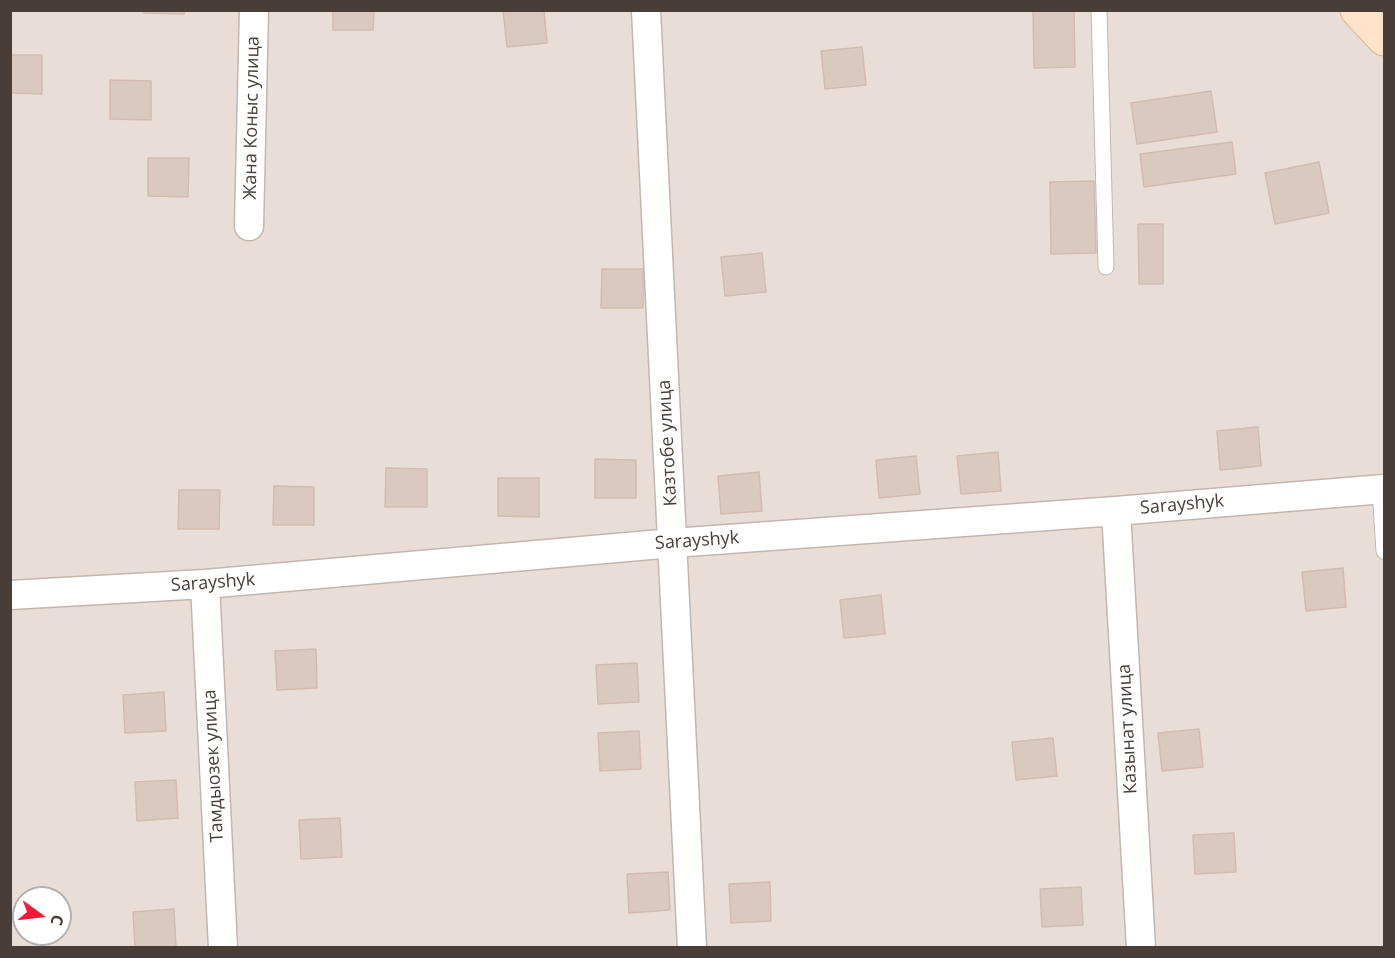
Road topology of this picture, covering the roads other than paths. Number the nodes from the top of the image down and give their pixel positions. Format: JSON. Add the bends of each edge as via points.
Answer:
{"nodes":[{"id":1,"x":254,"y":10,"type":"edge"},
{"id":2,"x":646,"y":10,"type":"edge"},
{"id":3,"x":1099,"y":10,"type":"edge"},
{"id":4,"x":1357,"y":10,"type":"edge"},
{"id":5,"x":1384,"y":39,"type":"edge"},
{"id":6,"x":249,"y":226,"type":"dead end"},
{"id":7,"x":1106,"y":267,"type":"dead end"},
{"id":8,"x":1382,"y":490,"type":"edge"},
{"id":9,"x":1116,"y":511,"type":"junction"},
{"id":10,"x":673,"y":543,"type":"junction"},
{"id":11,"x":1384,"y":551,"type":"edge"},
{"id":12,"x":205,"y":584,"type":"junction"},
{"id":13,"x":10,"y":595,"type":"edge"},
{"id":14,"x":223,"y":948,"type":"edge"},
{"id":15,"x":692,"y":948,"type":"edge"},
{"id":16,"x":1141,"y":948,"type":"edge"}],
"edges":[{"from":1,"to":6,"type":"street","name":"Жана Коныс улица"},
{"from":2,"to":10,"type":"street","name":"Казтобе улица"},
{"from":3,"to":7,"type":"lane"},
{"from":4,"to":5,"type":"main road"},
{"from":8,"to":9,"type":"street","name":"Sarayshyk"},
{"from":8,"to":11,"type":"lane"},
{"from":9,"to":10,"type":"street","name":"Sarayshyk"},
{"from":9,"to":16,"type":"street","name":"Казынат улица"},
{"from":10,"to":12,"type":"street","name":"Sarayshyk"},
{"from":10,"to":15,"type":"street","name":"Казтобе улица"},
{"from":12,"to":13,"type":"street","name":"Sarayshyk"},
{"from":12,"to":14,"type":"street","name":"Тамдыозек улица"}]}
